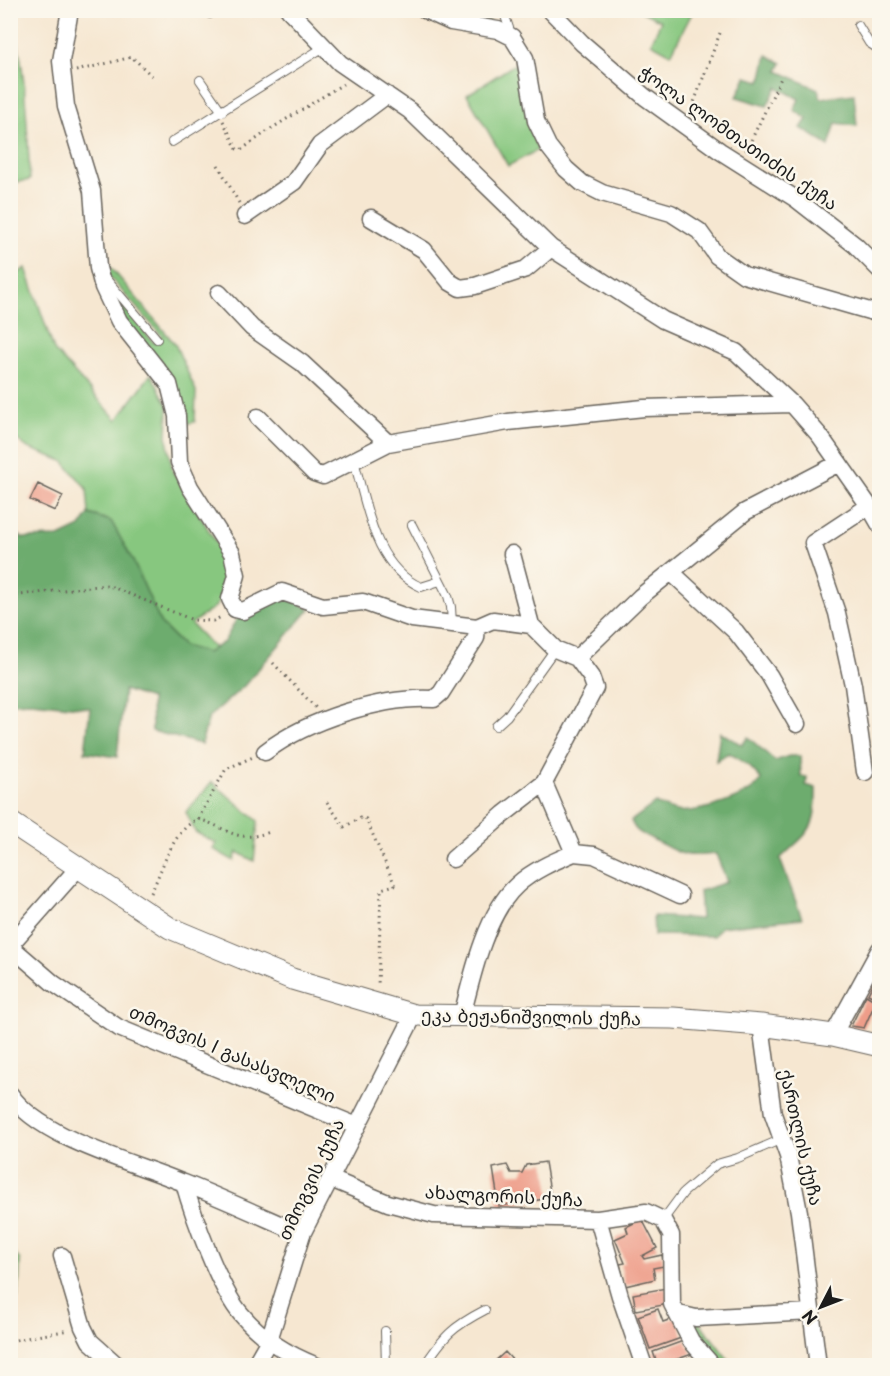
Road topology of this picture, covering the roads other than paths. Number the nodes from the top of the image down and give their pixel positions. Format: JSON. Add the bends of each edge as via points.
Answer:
{"nodes":[{"id":1,"x":70,"y":10,"type":"edge"},
{"id":2,"x":289,"y":10,"type":"edge"},
{"id":3,"x":425,"y":10,"type":"edge"},
{"id":4,"x":503,"y":10,"type":"edge"},
{"id":5,"x":550,"y":10,"type":"edge"},
{"id":6,"x":858,"y":25,"type":"dead end"},
{"id":7,"x":512,"y":38,"type":"junction"},
{"id":8,"x":324,"y":47,"type":"junction"},
{"id":9,"x":879,"y":50,"type":"edge"},
{"id":10,"x":200,"y":80,"type":"dead end"},
{"id":11,"x":387,"y":96,"type":"junction"},
{"id":12,"x":220,"y":113,"type":"junction"},
{"id":13,"x":172,"y":142,"type":"dead end"},
{"id":14,"x":245,"y":216,"type":"road end"},
{"id":15,"x":371,"y":218,"type":"dead end"},
{"id":16,"x":551,"y":248,"type":"junction"},
{"id":17,"x":97,"y":260,"type":"junction"},
{"id":18,"x":879,"y":270,"type":"edge"},
{"id":19,"x":219,"y":293,"type":"dead end"},
{"id":20,"x":879,"y":314,"type":"edge"},
{"id":21,"x":157,"y":339,"type":"dead end"},
{"id":22,"x":792,"y":404,"type":"junction"},
{"id":23,"x":258,"y":417,"type":"dead end"},
{"id":24,"x":388,"y":443,"type":"junction"},
{"id":25,"x":354,"y":461,"type":"junction"},
{"id":26,"x":839,"y":463,"type":"junction"},
{"id":27,"x":869,"y":506,"type":"junction"},
{"id":28,"x":412,"y":525,"type":"dead end"},
{"id":29,"x":879,"y":525,"type":"edge"},
{"id":30,"x":512,"y":554,"type":"dead end"},
{"id":31,"x":671,"y":572,"type":"junction"},
{"id":32,"x":440,"y":581,"type":"junction"},
{"id":33,"x":452,"y":624,"type":"junction"},
{"id":34,"x":531,"y":625,"type":"junction"},
{"id":35,"x":477,"y":627,"type":"junction"},
{"id":36,"x":555,"y":649,"type":"junction"},
{"id":37,"x":577,"y":658,"type":"junction"},
{"id":38,"x":797,"y":724,"type":"dead end"},
{"id":39,"x":496,"y":726,"type":"dead end"},
{"id":40,"x":266,"y":752,"type":"road end"},
{"id":41,"x":865,"y":772,"type":"dead end"},
{"id":42,"x":543,"y":783,"type":"junction"},
{"id":43,"x":10,"y":822,"type":"edge"},
{"id":44,"x":574,"y":852,"type":"junction"},
{"id":45,"x":453,"y":859,"type":"dead end"},
{"id":46,"x":79,"y":867,"type":"junction"},
{"id":47,"x":680,"y":895,"type":"dead end"},
{"id":48,"x":10,"y":945,"type":"edge"},
{"id":49,"x":879,"y":949,"type":"edge"},
{"id":50,"x":414,"y":1014,"type":"junction"},
{"id":51,"x":462,"y":1016,"type":"junction"},
{"id":52,"x":761,"y":1025,"type":"junction"},
{"id":53,"x":833,"y":1035,"type":"junction"},
{"id":54,"x":879,"y":1046,"type":"edge"},
{"id":55,"x":10,"y":1094,"type":"edge"},
{"id":56,"x":357,"y":1126,"type":"junction"},
{"id":57,"x":782,"y":1139,"type":"junction"},
{"id":58,"x":331,"y":1179,"type":"junction"},
{"id":59,"x":184,"y":1183,"type":"junction"},
{"id":60,"x":598,"y":1219,"type":"junction"},
{"id":61,"x":663,"y":1220,"type":"junction"},
{"id":62,"x":302,"y":1234,"type":"junction"},
{"id":63,"x":62,"y":1256,"type":"dead end"},
{"id":64,"x":485,"y":1310,"type":"dead end"},
{"id":65,"x":812,"y":1312,"type":"junction"},
{"id":66,"x":679,"y":1314,"type":"junction"},
{"id":67,"x":385,"y":1331,"type":"dead end"},
{"id":68,"x":269,"y":1340,"type":"junction"},
{"id":69,"x":118,"y":1365,"type":"edge"},
{"id":70,"x":254,"y":1365,"type":"edge"},
{"id":71,"x":317,"y":1365,"type":"edge"},
{"id":72,"x":386,"y":1365,"type":"edge"},
{"id":73,"x":424,"y":1365,"type":"edge"},
{"id":74,"x":644,"y":1365,"type":"edge"},
{"id":75,"x":713,"y":1365,"type":"edge"},
{"id":76,"x":818,"y":1365,"type":"edge"}],
"edges":[{"from":1,"to":17,"type":"street","via":[[62,74],[66,106],[92,191]]},
{"from":2,"to":8,"type":"street"},
{"from":3,"to":7,"type":"street","via":[[451,22],[498,30]]},
{"from":4,"to":7,"type":"lane"},
{"from":5,"to":18,"type":"street","name":"ჭოლა ლომთათიძის ქუჩა","via":[[645,97],[796,199],[855,245]]},
{"from":6,"to":9,"type":"lane","via":[[868,43]]},
{"from":7,"to":20,"type":"street","via":[[525,58],[536,121],[548,146],[582,183],[602,193],[671,213],[699,231],[717,256],[744,275]]},
{"from":8,"to":11,"type":"street"},
{"from":8,"to":12,"type":"lane"},
{"from":10,"to":12,"type":"lane"},
{"from":11,"to":14,"type":"street","via":[[320,145],[294,182]]},
{"from":11,"to":16,"type":"street","via":[[410,111]]},
{"from":12,"to":13,"type":"lane"},
{"from":15,"to":16,"type":"street","via":[[424,250],[450,282],[460,288],[526,269]]},
{"from":16,"to":22,"type":"street","via":[[663,320],[736,352]]},
{"from":17,"to":21,"type":"lane","via":[[111,286]]},
{"from":17,"to":33,"type":"street","via":[[103,287],[119,321],[169,384],[177,416],[180,462],[190,487],[232,553],[237,575],[230,599],[235,609],[243,612],[282,592],[323,606],[363,602],[412,619]]},
{"from":19,"to":24,"type":"street","via":[[252,328],[302,363]]},
{"from":22,"to":24,"type":"street","via":[[644,408],[508,422]]},
{"from":22,"to":26,"type":"street"},
{"from":23,"to":25,"type":"street","via":[[314,473],[323,476]]},
{"from":24,"to":25,"type":"street"},
{"from":25,"to":32,"type":"lane","via":[[376,535],[390,562],[408,581],[422,587]]},
{"from":26,"to":27,"type":"street"},
{"from":26,"to":31,"type":"street","via":[[745,512]]},
{"from":27,"to":29,"type":"street"},
{"from":27,"to":41,"type":"street","via":[[813,543],[837,613],[853,685]]},
{"from":28,"to":32,"type":"lane"},
{"from":30,"to":34,"type":"street"},
{"from":31,"to":37,"type":"street"},
{"from":31,"to":38,"type":"street","via":[[736,632],[769,675]]},
{"from":32,"to":33,"type":"lane","via":[[451,607]]},
{"from":33,"to":35,"type":"street"},
{"from":34,"to":35,"type":"street","via":[[494,620]]},
{"from":34,"to":36,"type":"street"},
{"from":35,"to":40,"type":"street","via":[[476,638],[434,699],[367,707],[326,718],[288,735]]},
{"from":36,"to":37,"type":"street"},
{"from":36,"to":39,"type":"lane"},
{"from":37,"to":42,"type":"street","via":[[595,688]]},
{"from":42,"to":44,"type":"street"},
{"from":42,"to":45,"type":"street"},
{"from":43,"to":46,"type":"street","name":"ეკა ბეჟანიშვილის ქუჩა"},
{"from":44,"to":47,"type":"street","via":[[594,855]]},
{"from":44,"to":51,"type":"street","via":[[518,885],[499,907],[472,975]]},
{"from":46,"to":48,"type":"street"},
{"from":46,"to":50,"type":"street","name":"ეკა ბეჟანიშვილის ქუჩა","via":[[170,928],[292,979]]},
{"from":48,"to":56,"type":"street","name":"თმოგვის I გასასვლელი","via":[[53,983],[119,1028]]},
{"from":49,"to":53,"type":"street"},
{"from":50,"to":51,"type":"street","name":"ეკა ბეჟანიშვილის ქუჩა"},
{"from":50,"to":56,"type":"street","name":"თმოგვის ქუჩა"},
{"from":51,"to":52,"type":"street","name":"ეკა ბეჟანიშვილის ქუჩა","via":[[673,1018]]},
{"from":52,"to":53,"type":"street","name":"ეკა ბეჟანიშვილის ქუჩა"},
{"from":52,"to":57,"type":"street","name":"ქართლის ქუჩა","via":[[773,1114]]},
{"from":53,"to":54,"type":"street","name":"ეკა ბეჟანიშვილის ქუჩა"},
{"from":55,"to":59,"type":"street","via":[[32,1119],[53,1131]]},
{"from":56,"to":58,"type":"street","name":"თმოგვის ქუჩა"},
{"from":57,"to":61,"type":"lane","via":[[717,1164],[683,1194]]},
{"from":57,"to":65,"type":"street","name":"ქართლის ქუჩა","via":[[799,1212]]},
{"from":58,"to":60,"type":"street","name":"ახალგორის ქუჩა","via":[[388,1203],[434,1215]]},
{"from":58,"to":62,"type":"street","name":"თმოგვის ქუჩა"},
{"from":59,"to":62,"type":"street"},
{"from":59,"to":68,"type":"street","via":[[204,1239],[240,1313]]},
{"from":60,"to":61,"type":"street","via":[[646,1212]]},
{"from":60,"to":74,"type":"street","name":"ახალგორის ქუჩა"},
{"from":61,"to":66,"type":"street","via":[[671,1235],[672,1304]]},
{"from":62,"to":68,"type":"street","name":"თმოგვის ქუჩა"},
{"from":63,"to":69,"type":"street","via":[[83,1328],[90,1341]]},
{"from":64,"to":73,"type":"lane","via":[[457,1324]]},
{"from":65,"to":66,"type":"street","via":[[696,1318]]},
{"from":65,"to":76,"type":"street","name":"ქართლის ქუჩა"},
{"from":66,"to":75,"type":"street","via":[[691,1341]]},
{"from":67,"to":72,"type":"lane"},
{"from":68,"to":70,"type":"street","name":"თმოგვის ქუჩა"},
{"from":68,"to":71,"type":"street","via":[[286,1353]]}]}
